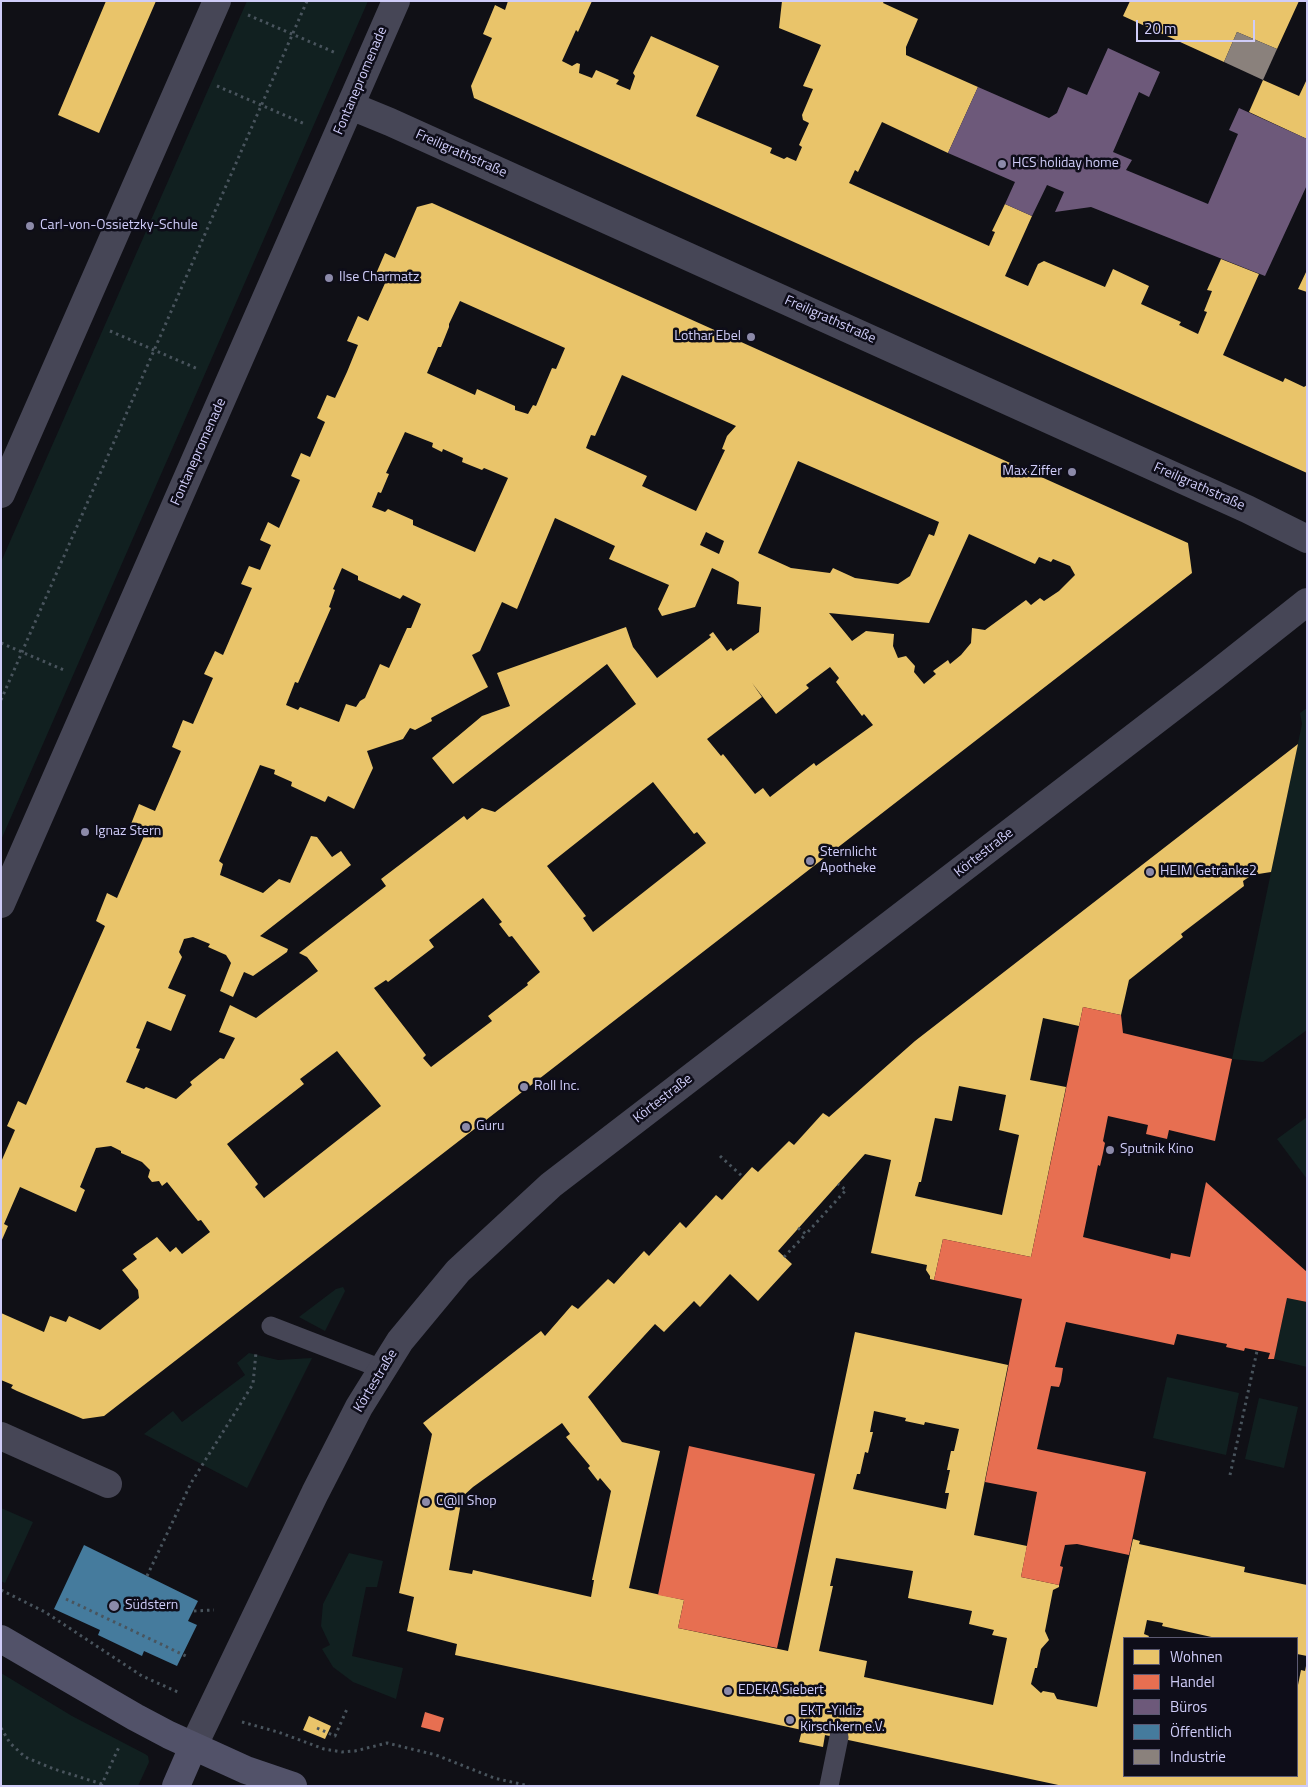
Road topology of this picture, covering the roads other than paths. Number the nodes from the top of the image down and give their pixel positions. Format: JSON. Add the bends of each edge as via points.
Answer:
{"nodes":[{"id":1,"x":216,"y":1,"type":"edge"},
{"id":2,"x":396,"y":1,"type":"edge"},
{"id":3,"x":351,"y":106,"type":"junction"},
{"id":4,"x":1,"y":494,"type":"edge"},
{"id":5,"x":1307,"y":538,"type":"edge"},
{"id":6,"x":1307,"y":602,"type":"edge"},
{"id":7,"x":1,"y":904,"type":"edge"},
{"id":8,"x":271,"y":1326,"type":"dead end"},
{"id":9,"x":382,"y":1369,"type":"junction"},
{"id":10,"x":1,"y":1436,"type":"edge"},
{"id":11,"x":108,"y":1484,"type":"dead end"},
{"id":12,"x":1,"y":1639,"type":"edge"},
{"id":13,"x":839,"y":1738,"type":"dead end"},
{"id":14,"x":193,"y":1747,"type":"junction"},
{"id":15,"x":176,"y":1786,"type":"edge"},
{"id":16,"x":294,"y":1786,"type":"edge"},
{"id":17,"x":829,"y":1786,"type":"edge"}],
"edges":[{"from":1,"to":4,"type":"street"},
{"from":2,"to":3,"type":"street","name":"Fontanepromenade"},
{"from":3,"to":5,"type":"street","name":"Freiligrathstraße","via":[[1247,508]]},
{"from":3,"to":7,"type":"street","name":"Fontanepromenade"},
{"from":6,"to":9,"type":"street","name":"Körtestraße","via":[[552,1185],[458,1271]]},
{"from":8,"to":9,"type":"lane"},
{"from":9,"to":14,"type":"street","name":"Körtestraße","via":[[314,1493]]},
{"from":10,"to":11,"type":"street"},
{"from":12,"to":14,"type":"main road"},
{"from":13,"to":17,"type":"lane"},
{"from":14,"to":15,"type":"main road"},
{"from":14,"to":16,"type":"main road"}]}
